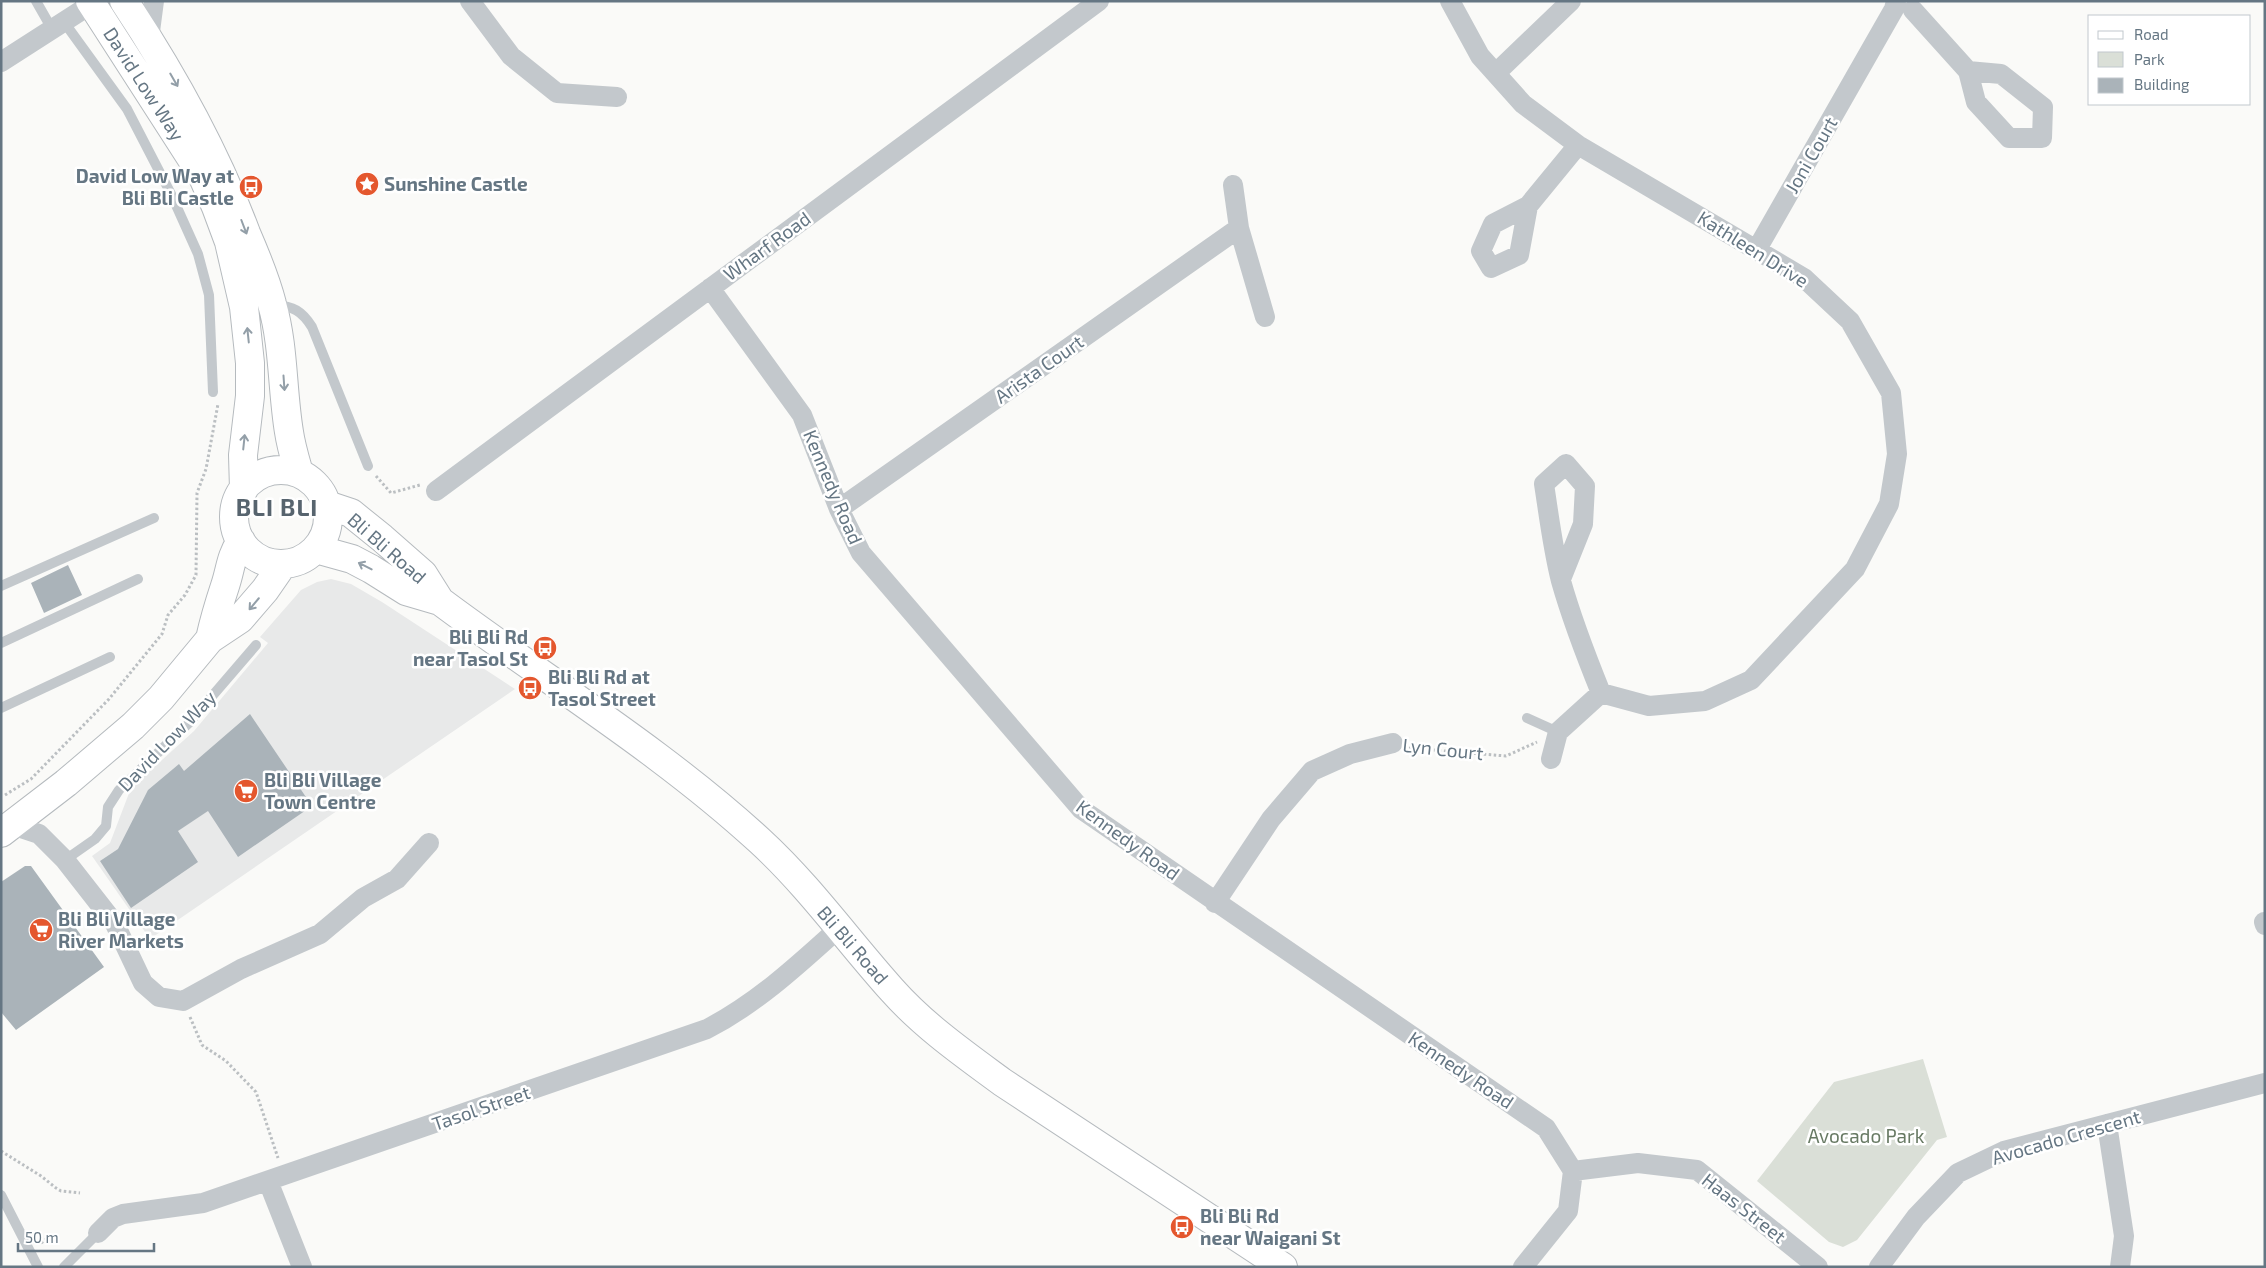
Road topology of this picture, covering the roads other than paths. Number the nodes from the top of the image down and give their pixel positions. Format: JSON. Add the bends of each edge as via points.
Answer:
{"nodes":[{"id":1,"x":36,"y":1,"type":"edge"},
{"id":2,"x":124,"y":1,"type":"edge"},
{"id":3,"x":154,"y":1,"type":"edge"},
{"id":4,"x":470,"y":1,"type":"edge"},
{"id":5,"x":1099,"y":1,"type":"edge"},
{"id":6,"x":1450,"y":1,"type":"edge"},
{"id":7,"x":1571,"y":1,"type":"edge"},
{"id":8,"x":92,"y":2,"type":"edge"},
{"id":9,"x":1912,"y":4,"type":"edge"},
{"id":10,"x":58,"y":25,"type":"junction"},
{"id":11,"x":149,"y":39,"type":"junction"},
{"id":12,"x":1,"y":62,"type":"edge"},
{"id":13,"x":1968,"y":71,"type":"dead end"},
{"id":14,"x":1496,"y":73,"type":"junction"},
{"id":15,"x":617,"y":97,"type":"dead end"},
{"id":16,"x":1578,"y":145,"type":"junction"},
{"id":17,"x":1233,"y":185,"type":"dead end"},
{"id":18,"x":1528,"y":206,"type":"dead end"},
{"id":19,"x":1239,"y":228,"type":"junction"},
{"id":20,"x":1757,"y":249,"type":"junction"},
{"id":21,"x":710,"y":288,"type":"junction"},
{"id":22,"x":259,"y":306,"type":"junction"},
{"id":23,"x":1264,"y":317,"type":"dead end"},
{"id":24,"x":216,"y":395,"type":"road end"},
{"id":25,"x":368,"y":466,"type":"road end"},
{"id":26,"x":298,"y":473,"type":"junction"},
{"id":27,"x":244,"y":489,"type":"junction"},
{"id":28,"x":436,"y":491,"type":"road end"},
{"id":29,"x":327,"y":505,"type":"junction"},
{"id":30,"x":839,"y":509,"type":"junction"},
{"id":31,"x":154,"y":518,"type":"dead end"},
{"id":32,"x":240,"y":541,"type":"junction"},
{"id":33,"x":316,"y":550,"type":"junction"},
{"id":34,"x":282,"y":564,"type":"junction"},
{"id":35,"x":138,"y":579,"type":"dead end"},
{"id":36,"x":1561,"y":579,"type":"junction"},
{"id":37,"x":1,"y":586,"type":"edge"},
{"id":38,"x":440,"y":601,"type":"junction"},
{"id":39,"x":210,"y":639,"type":"junction"},
{"id":40,"x":1,"y":643,"type":"edge"},
{"id":41,"x":256,"y":645,"type":"dead end"},
{"id":42,"x":110,"y":657,"type":"dead end"},
{"id":43,"x":1601,"y":693,"type":"junction"},
{"id":44,"x":1,"y":708,"type":"edge"},
{"id":45,"x":1527,"y":718,"type":"dead end"},
{"id":46,"x":1558,"y":732,"type":"junction"},
{"id":47,"x":1393,"y":744,"type":"road end"},
{"id":48,"x":1551,"y":759,"type":"dead end"},
{"id":49,"x":7,"y":829,"type":"edge"},
{"id":50,"x":429,"y":843,"type":"dead end"},
{"id":51,"x":65,"y":860,"type":"junction"},
{"id":52,"x":1215,"y":902,"type":"junction"},
{"id":53,"x":838,"y":928,"type":"junction"},
{"id":54,"x":2265,"y":1083,"type":"edge"},
{"id":55,"x":2107,"y":1124,"type":"junction"},
{"id":56,"x":1574,"y":1171,"type":"junction"},
{"id":57,"x":276,"y":1178,"type":"junction"},
{"id":58,"x":1,"y":1194,"type":"edge"},
{"id":59,"x":98,"y":1233,"type":"joint"},
{"id":60,"x":38,"y":1267,"type":"edge"},
{"id":61,"x":64,"y":1267,"type":"edge"},
{"id":62,"x":302,"y":1267,"type":"edge"},
{"id":63,"x":1283,"y":1267,"type":"edge"},
{"id":64,"x":1523,"y":1267,"type":"edge"},
{"id":65,"x":1818,"y":1267,"type":"edge"},
{"id":66,"x":1880,"y":1267,"type":"edge"},
{"id":67,"x":2120,"y":1267,"type":"edge"}],
"edges":[{"from":1,"to":10,"type":"lane"},
{"from":2,"to":11,"type":"main road","name":"David Low Way"},
{"from":3,"to":11,"type":"street"},
{"from":4,"to":15,"type":"street","via":[[511,56],[557,93]]},
{"from":5,"to":21,"type":"street","name":"Wharf Road"},
{"from":6,"to":14,"type":"street","name":"Kathleen Drive","via":[[1480,56]]},
{"from":7,"to":14,"type":"street"},
{"from":8,"to":10,"type":"street"},
{"from":8,"to":22,"type":"main road","name":"David Low Way","via":[[202,176],[228,242]]},
{"from":9,"to":13,"type":"street"},
{"from":9,"to":20,"type":"street","name":"Joni Court","via":[[1865,60]]},
{"from":10,"to":12,"type":"street"},
{"from":10,"to":24,"type":"lane","via":[[128,109],[198,254],[209,295]]},
{"from":11,"to":22,"type":"main road","name":"David Low Way","one_way":true,"via":[[190,107],[232,196]]},
{"from":14,"to":16,"type":"street","name":"Kathleen Drive","via":[[1523,104]]},
{"from":16,"to":18,"type":"street"},
{"from":16,"to":20,"type":"street","name":"Kathleen Drive"},
{"from":17,"to":19,"type":"street"},
{"from":19,"to":23,"type":"street"},
{"from":19,"to":30,"type":"street","name":"Arista Court"},
{"from":20,"to":43,"type":"street","name":"Kathleen Drive","via":[[1804,278],[1850,321],[1891,393],[1897,454],[1889,504],[1855,569],[1751,680],[1705,701],[1648,706]]},
{"from":21,"to":28,"type":"street","name":"Wharf Road"},
{"from":21,"to":30,"type":"street","name":"Kennedy Road","via":[[802,415]]},
{"from":22,"to":25,"type":"lane","via":[[289,306],[306,318]]},
{"from":22,"to":26,"type":"main road","name":"David Low Way","one_way":true,"via":[[284,372],[289,434]]},
{"from":27,"to":22,"type":"main road","name":"David Low Way","one_way":true,"via":[[243,456],[250,363]]},
{"from":26,"to":27,"type":"main road","via":[[284,470],[268,472],[255,478]]},
{"from":26,"to":29,"type":"main road","via":[[311,480]]},
{"from":27,"to":32,"type":"main road","via":[[234,515]]},
{"from":29,"to":33,"type":"main road","via":[[329,521]]},
{"from":29,"to":38,"type":"main road","name":"Bli Bli Road","via":[[351,513],[382,538],[422,574]]},
{"from":30,"to":52,"type":"street","name":"Kennedy Road","via":[[861,553],[1081,810]]},
{"from":31,"to":37,"type":"lane"},
{"from":32,"to":34,"type":"main road","via":[[258,558]]},
{"from":32,"to":39,"type":"main road","name":"David Low Way","via":[[232,555],[225,586],[216,606]]},
{"from":33,"to":34,"type":"main road","via":[[295,562]]},
{"from":38,"to":33,"type":"main road","name":"Bli Bli Road","one_way":true,"via":[[406,591],[352,559]]},
{"from":34,"to":39,"type":"main road","name":"David Low Way","one_way":true,"via":[[240,619]]},
{"from":35,"to":40,"type":"lane"},
{"from":36,"to":36,"type":"street","via":[[1544,484],[1566,464],[1585,486],[1583,524]]},
{"from":36,"to":43,"type":"street","via":[[1576,631]]},
{"from":38,"to":53,"type":"main road","name":"Bli Bli Road","via":[[706,794],[762,843]]},
{"from":39,"to":49,"type":"main road","name":"David Low Way","via":[[133,726]]},
{"from":41,"to":51,"type":"lane","name":"David Low Way","via":[[189,723],[119,790],[108,807],[106,826],[96,839]]},
{"from":42,"to":44,"type":"lane"},
{"from":43,"to":46,"type":"street"},
{"from":45,"to":46,"type":"lane"},
{"from":46,"to":48,"type":"street"},
{"from":47,"to":52,"type":"street","name":"Lyn Court","via":[[1350,754],[1312,771],[1271,819]]},
{"from":49,"to":51,"type":"street","via":[[39,834]]},
{"from":50,"to":51,"type":"street","via":[[397,879],[362,898],[320,934],[241,969],[183,1001],[159,997],[143,984],[115,924]]},
{"from":52,"to":56,"type":"street","name":"Kennedy Road","via":[[1546,1128]]},
{"from":53,"to":57,"type":"street","name":"Tasol Street","via":[[765,994],[737,1014],[707,1029]]},
{"from":53,"to":63,"type":"main road","name":"Bli Bli Road","via":[[894,992],[958,1049],[1002,1082]]},
{"from":54,"to":55,"type":"street","name":"Avocado Crescent"},
{"from":55,"to":66,"type":"street","name":"Avocado Crescent","via":[[2004,1151],[1958,1173],[1916,1217]]},
{"from":55,"to":67,"type":"street","via":[[2124,1236]]},
{"from":56,"to":64,"type":"street","via":[[1568,1211]]},
{"from":56,"to":65,"type":"street","name":"Haas Street","via":[[1638,1163],[1697,1170]]},
{"from":57,"to":59,"type":"street","name":"Tasol Street","via":[[188,1207],[123,1214],[113,1218]]},
{"from":57,"to":62,"type":"street"},
{"from":58,"to":60,"type":"lane"},
{"from":59,"to":61,"type":"lane"}]}
